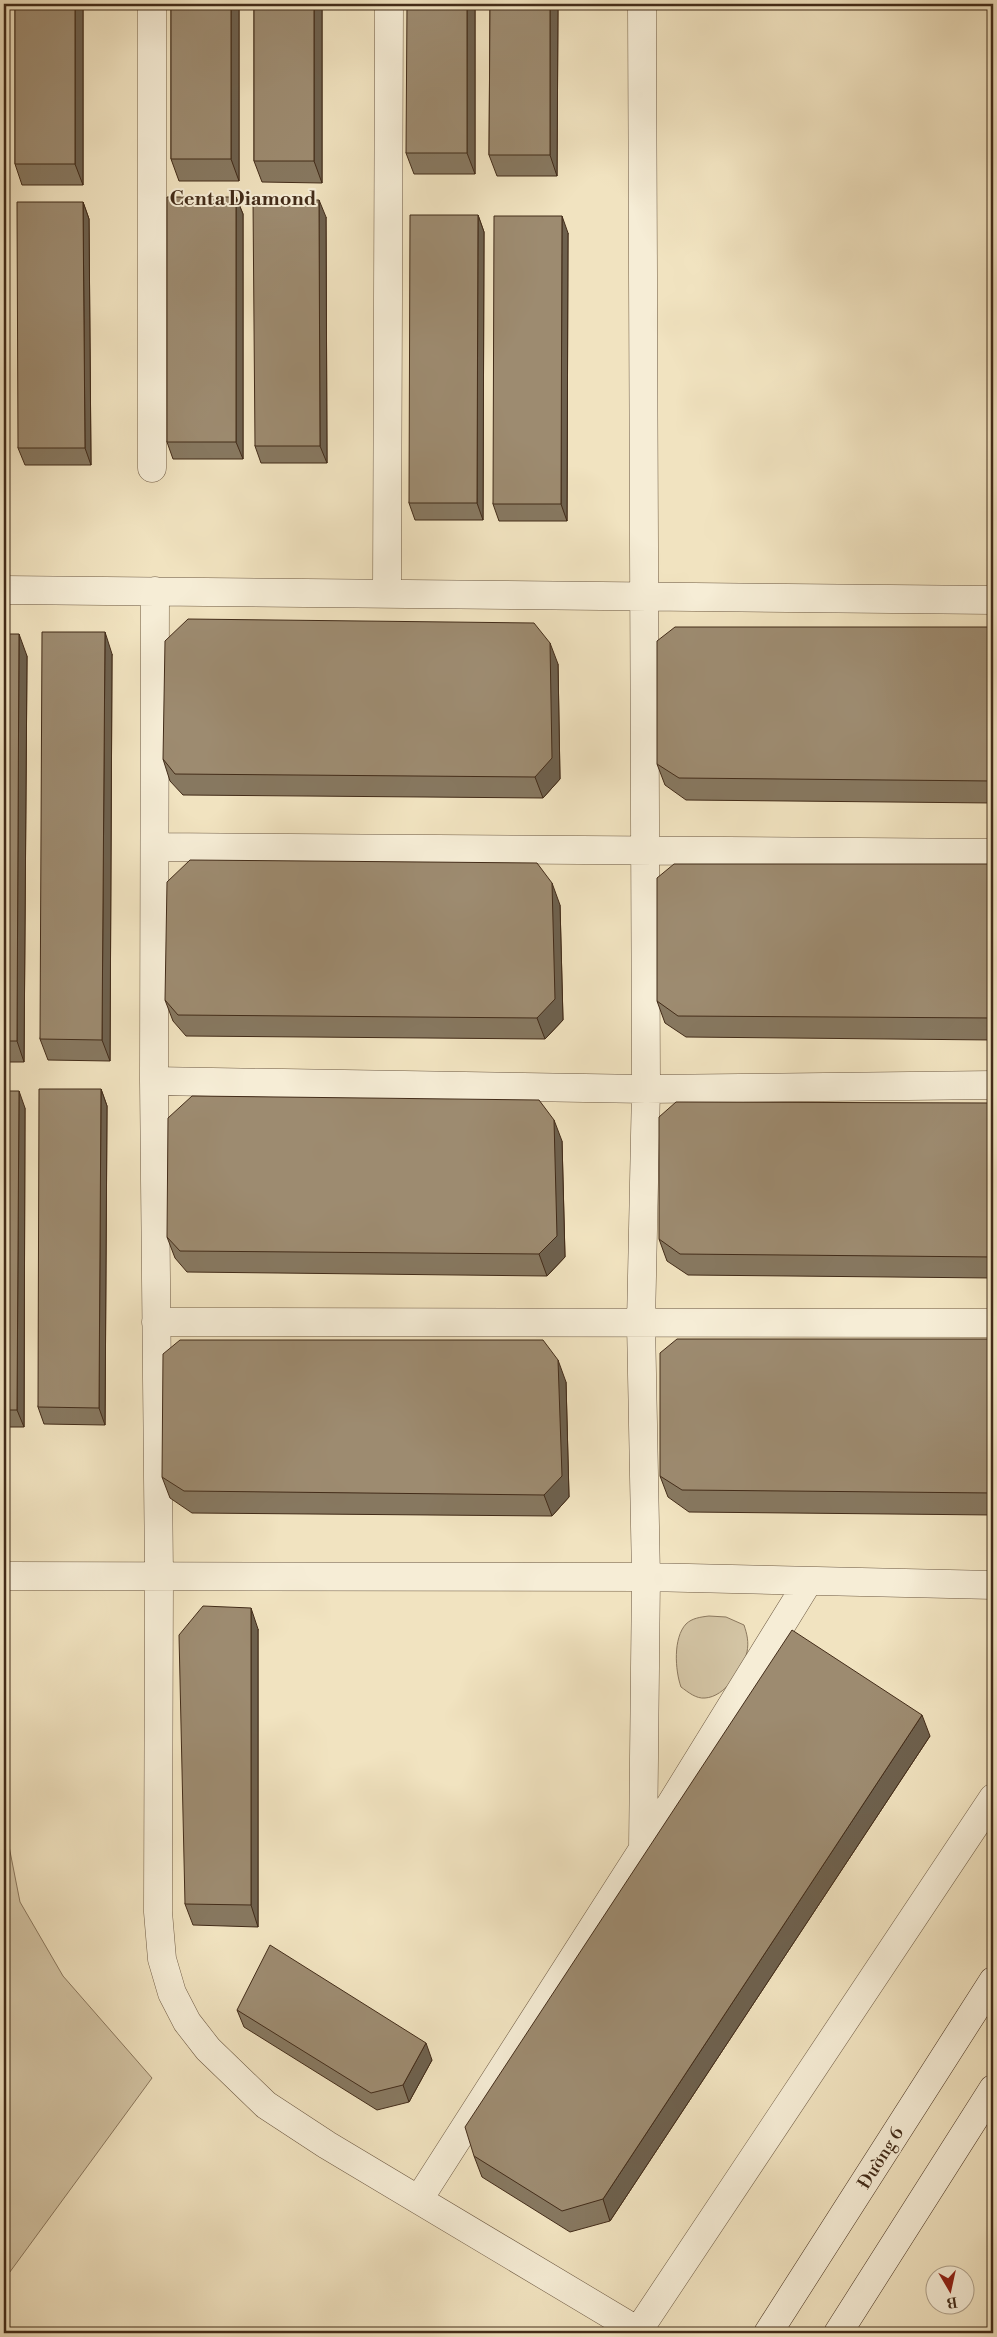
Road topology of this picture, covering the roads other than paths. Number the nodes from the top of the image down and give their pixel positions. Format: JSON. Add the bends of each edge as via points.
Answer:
{"nodes":[{"id":1,"x":152,"y":4,"type":"edge"},
{"id":2,"x":389,"y":4,"type":"edge"},
{"id":3,"x":642,"y":4,"type":"edge"},
{"id":4,"x":152,"y":468,"type":"dead end"},
{"id":5,"x":4,"y":590,"type":"edge"},
{"id":6,"x":155,"y":591,"type":"junction"},
{"id":7,"x":386,"y":594,"type":"junction"},
{"id":8,"x":644,"y":597,"type":"junction"},
{"id":9,"x":993,"y":600,"type":"edge"},
{"id":10,"x":156,"y":847,"type":"junction"},
{"id":11,"x":644,"y":851,"type":"junction"},
{"id":12,"x":993,"y":853,"type":"edge"},
{"id":13,"x":154,"y":1081,"type":"junction"},
{"id":14,"x":993,"y":1085,"type":"edge"},
{"id":15,"x":646,"y":1089,"type":"junction"},
{"id":16,"x":156,"y":1322,"type":"junction"},
{"id":17,"x":641,"y":1323,"type":"junction"},
{"id":18,"x":993,"y":1323,"type":"edge"},
{"id":19,"x":159,"y":1575,"type":"junction"},
{"id":20,"x":4,"y":1576,"type":"edge"},
{"id":21,"x":646,"y":1576,"type":"junction"},
{"id":22,"x":808,"y":1582,"type":"junction"},
{"id":23,"x":993,"y":1585,"type":"edge"},
{"id":24,"x":993,"y":1798,"type":"edge"},
{"id":25,"x":643,"y":1849,"type":"junction"},
{"id":26,"x":993,"y":1981,"type":"edge"},
{"id":27,"x":993,"y":2088,"type":"edge"},
{"id":28,"x":419,"y":2200,"type":"junction"},
{"id":29,"x":768,"y":2333,"type":"edge"},
{"id":30,"x":838,"y":2333,"type":"edge"}],
"edges":[{"from":1,"to":4,"type":"street"},
{"from":2,"to":7,"type":"street"},
{"from":3,"to":8,"type":"street"},
{"from":5,"to":6,"type":"street"},
{"from":6,"to":7,"type":"street"},
{"from":6,"to":10,"type":"street"},
{"from":7,"to":8,"type":"street"},
{"from":8,"to":9,"type":"street"},
{"from":8,"to":11,"type":"street"},
{"from":10,"to":11,"type":"street"},
{"from":10,"to":13,"type":"street"},
{"from":11,"to":12,"type":"street"},
{"from":11,"to":15,"type":"street"},
{"from":13,"to":15,"type":"street"},
{"from":13,"to":16,"type":"street"},
{"from":14,"to":15,"type":"street"},
{"from":15,"to":17,"type":"street"},
{"from":16,"to":17,"type":"street"},
{"from":16,"to":19,"type":"street"},
{"from":17,"to":18,"type":"street"},
{"from":17,"to":21,"type":"street"},
{"from":19,"to":20,"type":"street"},
{"from":19,"to":21,"type":"street"},
{"from":19,"to":28,"type":"street","via":[[158,1912],[162,1959],[172,1993],[187,2022],[208,2049],[266,2106]]},
{"from":21,"to":22,"type":"street"},
{"from":21,"to":25,"type":"street"},
{"from":22,"to":23,"type":"street"},
{"from":22,"to":25,"type":"street"},
{"from":24,"to":28,"type":"street","via":[[638,2331]]},
{"from":25,"to":28,"type":"street"},
{"from":26,"to":29,"type":"street","name":"Đường 6"},
{"from":27,"to":30,"type":"street"}]}
